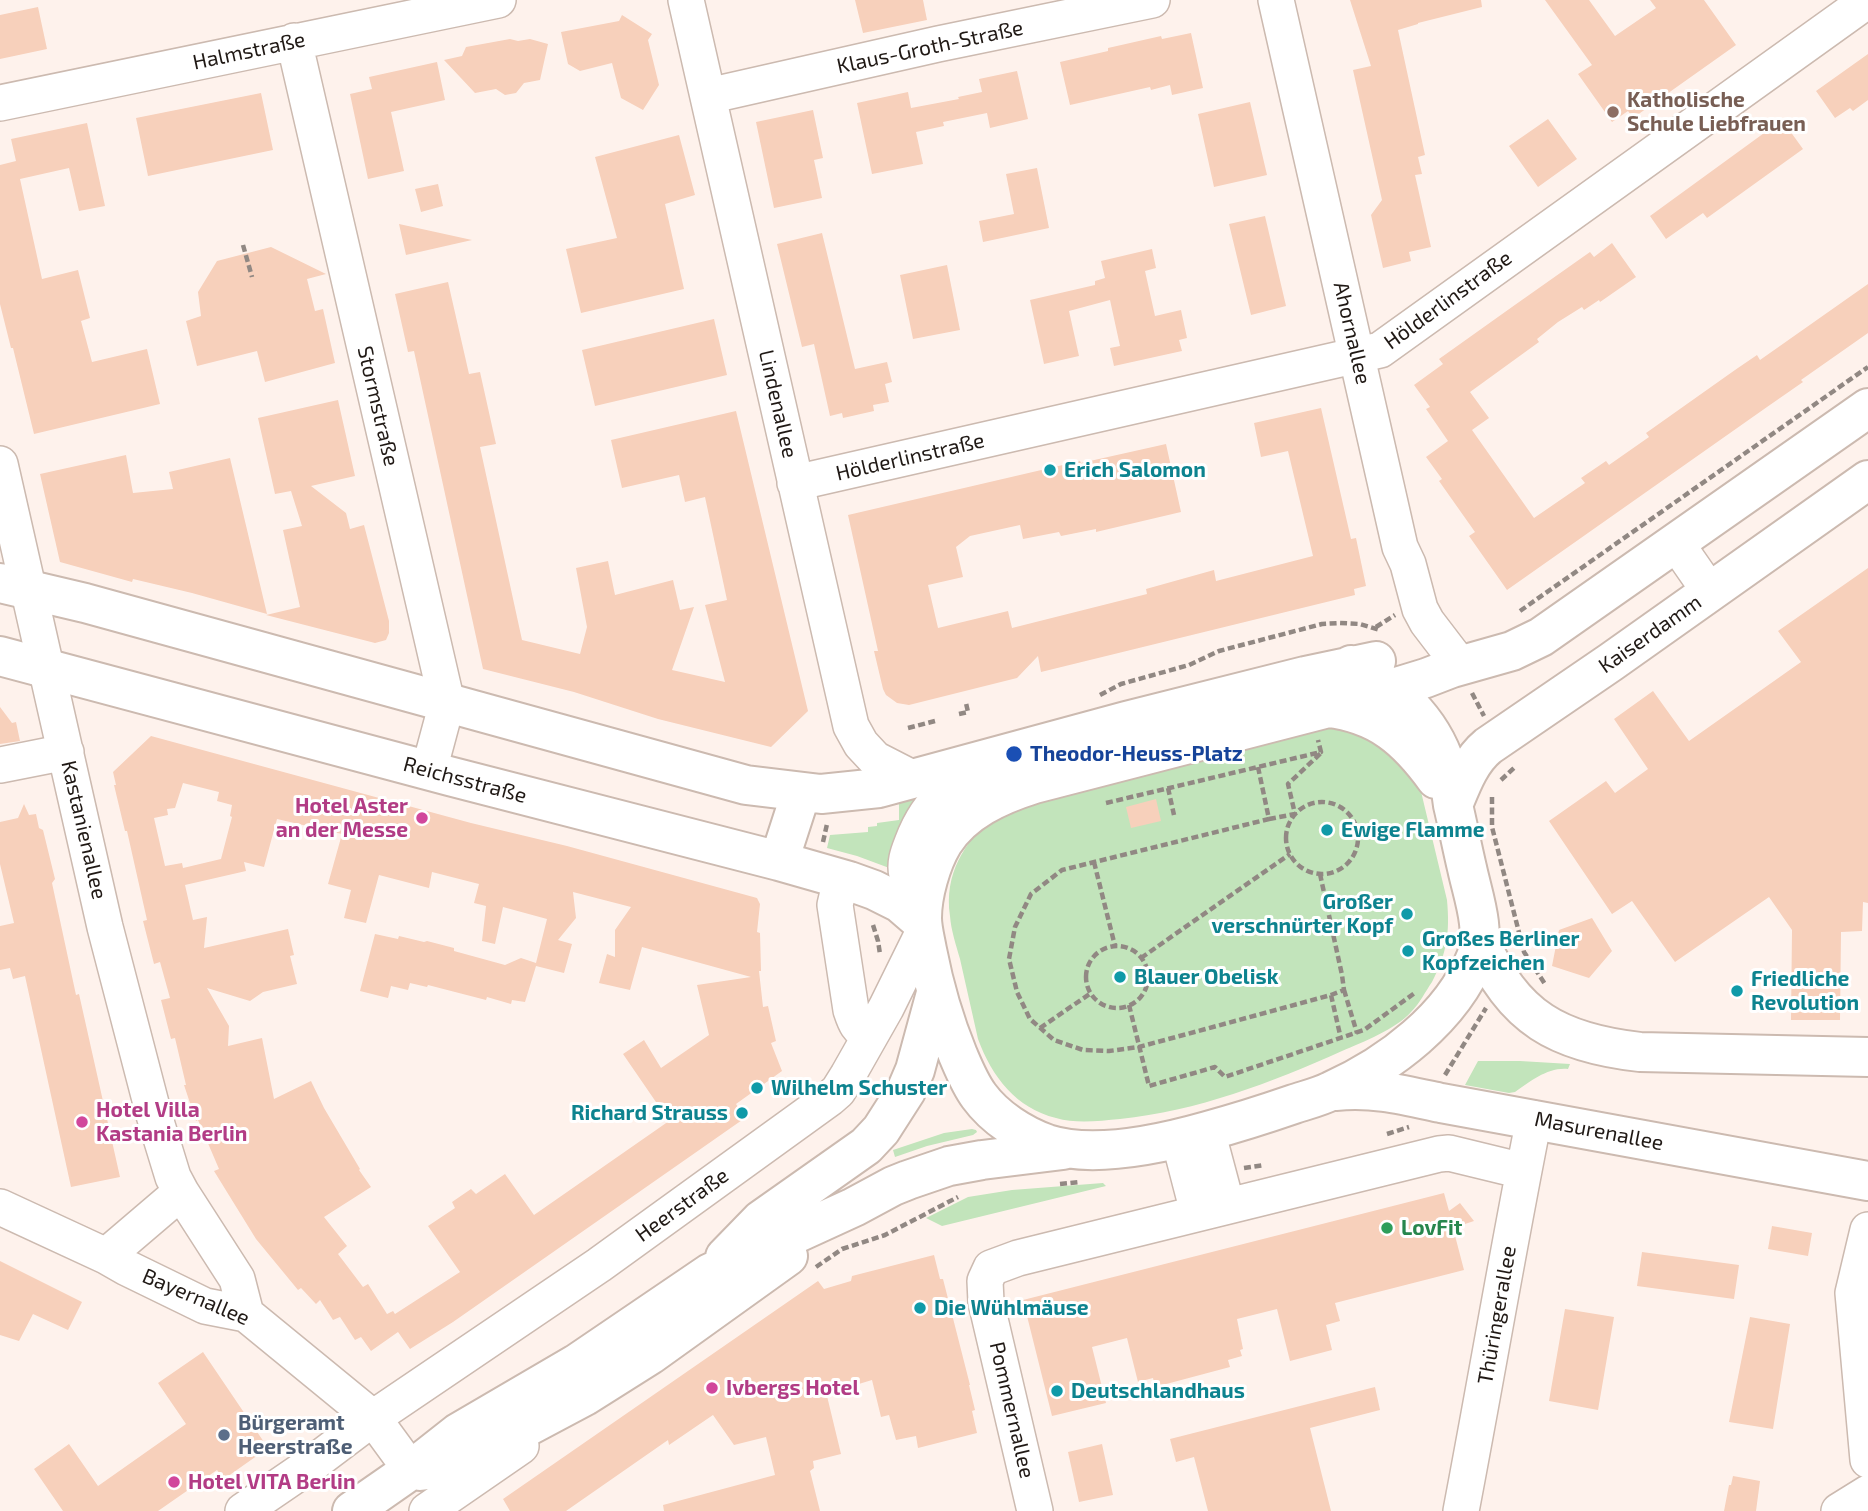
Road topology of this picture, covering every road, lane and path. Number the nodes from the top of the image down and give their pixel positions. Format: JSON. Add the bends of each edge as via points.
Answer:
{"nodes":[{"id":1,"x":498,"y":0,"type":"edge"},
{"id":2,"x":686,"y":0,"type":"edge"},
{"id":3,"x":1152,"y":0,"type":"edge"},
{"id":4,"x":1276,"y":0,"type":"edge"},
{"id":5,"x":1868,"y":0,"type":"edge"},
{"id":6,"x":294,"y":41,"type":"junction"},
{"id":7,"x":708,"y":96,"type":"junction"},
{"id":8,"x":0,"y":103,"type":"edge"},
{"id":9,"x":243,"y":245,"type":"dead end"},
{"id":10,"x":252,"y":277,"type":"dead end"},
{"id":11,"x":1357,"y":354,"type":"junction"},
{"id":12,"x":1868,"y":367,"type":"edge"},
{"id":13,"x":1868,"y":408,"type":"edge"},
{"id":14,"x":0,"y":464,"type":"edge"},
{"id":15,"x":1868,"y":480,"type":"edge"},
{"id":16,"x":795,"y":483,"type":"junction"},
{"id":17,"x":1676,"y":543,"type":"junction"},
{"id":18,"x":15,"y":586,"type":"edge"},
{"id":19,"x":1710,"y":592,"type":"junction"},
{"id":20,"x":1402,"y":611,"type":"dead end"},
{"id":21,"x":1515,"y":614,"type":"dead end"},
{"id":22,"x":1374,"y":628,"type":"junction"},
{"id":23,"x":1388,"y":634,"type":"dead end"},
{"id":24,"x":0,"y":656,"type":"edge"},
{"id":25,"x":1351,"y":665,"type":"junction"},
{"id":26,"x":1469,"y":667,"type":"junction"},
{"id":27,"x":47,"y":668,"type":"junction"},
{"id":28,"x":1391,"y":688,"type":"junction"},
{"id":29,"x":1093,"y":699,"type":"dead end"},
{"id":30,"x":447,"y":703,"type":"junction"},
{"id":31,"x":966,"y":703,"type":"dead end"},
{"id":32,"x":959,"y":715,"type":"dead end"},
{"id":33,"x":935,"y":721,"type":"dead end"},
{"id":34,"x":1323,"y":721,"type":"junction"},
{"id":35,"x":1487,"y":721,"type":"dead end"},
{"id":36,"x":1126,"y":722,"type":"junction"},
{"id":37,"x":908,"y":728,"type":"dead end"},
{"id":38,"x":66,"y":752,"type":"junction"},
{"id":39,"x":1321,"y":752,"type":"junction"},
{"id":40,"x":0,"y":765,"type":"edge"},
{"id":41,"x":1258,"y":767,"type":"junction"},
{"id":42,"x":1513,"y":769,"type":"dead end"},
{"id":43,"x":429,"y":770,"type":"junction"},
{"id":44,"x":914,"y":779,"type":"junction"},
{"id":45,"x":1168,"y":788,"type":"junction"},
{"id":46,"x":801,"y":793,"type":"junction"},
{"id":47,"x":1106,"y":803,"type":"dead end"},
{"id":48,"x":1453,"y":804,"type":"junction"},
{"id":49,"x":1295,"y":814,"type":"junction"},
{"id":50,"x":1174,"y":815,"type":"dead end"},
{"id":51,"x":1269,"y":819,"type":"junction"},
{"id":52,"x":1290,"y":854,"type":"junction"},
{"id":53,"x":779,"y":861,"type":"junction"},
{"id":54,"x":1094,"y":862,"type":"junction"},
{"id":55,"x":1320,"y":874,"type":"junction"},
{"id":56,"x":841,"y":879,"type":"junction"},
{"id":57,"x":923,"y":923,"type":"junction"},
{"id":58,"x":1480,"y":940,"type":"junction"},
{"id":59,"x":1115,"y":946,"type":"junction"},
{"id":60,"x":1141,"y":958,"type":"junction"},
{"id":61,"x":1537,"y":971,"type":"dead end"},
{"id":62,"x":1422,"y":987,"type":"dead end"},
{"id":63,"x":1344,"y":989,"type":"junction"},
{"id":64,"x":936,"y":993,"type":"junction"},
{"id":65,"x":1091,"y":993,"type":"junction"},
{"id":66,"x":1331,"y":995,"type":"junction"},
{"id":67,"x":1489,"y":1003,"type":"dead end"},
{"id":68,"x":1129,"y":1005,"type":"junction"},
{"id":69,"x":1040,"y":1028,"type":"junction"},
{"id":70,"x":1357,"y":1033,"type":"junction"},
{"id":71,"x":870,"y":1035,"type":"junction"},
{"id":72,"x":1341,"y":1039,"type":"junction"},
{"id":73,"x":1139,"y":1047,"type":"junction"},
{"id":74,"x":1868,"y":1058,"type":"edge"},
{"id":75,"x":1452,"y":1065,"type":"dead end"},
{"id":76,"x":1330,"y":1092,"type":"junction"},
{"id":77,"x":1534,"y":1119,"type":"junction"},
{"id":78,"x":1416,"y":1124,"type":"dead end"},
{"id":79,"x":1193,"y":1135,"type":"junction"},
{"id":80,"x":1379,"y":1137,"type":"dead end"},
{"id":81,"x":1269,"y":1164,"type":"dead end"},
{"id":82,"x":1240,"y":1169,"type":"dead end"},
{"id":83,"x":1523,"y":1171,"type":"junction"},
{"id":84,"x":1070,"y":1172,"type":"junction"},
{"id":85,"x":1868,"y":1181,"type":"edge"},
{"id":86,"x":181,"y":1192,"type":"junction"},
{"id":87,"x":959,"y":1197,"type":"dead end"},
{"id":88,"x":0,"y":1207,"type":"edge"},
{"id":89,"x":854,"y":1207,"type":"junction"},
{"id":90,"x":939,"y":1207,"type":"dead end"},
{"id":91,"x":1213,"y":1209,"type":"junction"},
{"id":92,"x":1868,"y":1230,"type":"edge"},
{"id":93,"x":116,"y":1273,"type":"junction"},
{"id":94,"x":710,"y":1273,"type":"junction"},
{"id":95,"x":246,"y":1314,"type":"junction"},
{"id":96,"x":585,"y":1396,"type":"junction"},
{"id":97,"x":373,"y":1419,"type":"junction"},
{"id":98,"x":1868,"y":1460,"type":"edge"},
{"id":99,"x":411,"y":1470,"type":"junction"},
{"id":100,"x":1868,"y":1493,"type":"edge"},
{"id":101,"x":438,"y":1508,"type":"edge"},
{"id":102,"x":243,"y":1511,"type":"edge"},
{"id":103,"x":352,"y":1511,"type":"edge"},
{"id":104,"x":1035,"y":1511,"type":"edge"},
{"id":105,"x":1461,"y":1511,"type":"edge"},
{"id":106,"x":1839,"y":1511,"type":"edge"}],
"edges":[{"from":1,"to":6,"type":"street","name":"Halmstraße"},
{"from":2,"to":7,"type":"street","name":"Lindenallee"},
{"from":3,"to":7,"type":"street","name":"Klaus-Groth-Straße"},
{"from":4,"to":11,"type":"street","name":"Ahornallee"},
{"from":5,"to":11,"type":"street","name":"Hölderlinstraße","via":[[1380,350]]},
{"from":6,"to":8,"type":"street","name":"Halmstraße"},
{"from":6,"to":30,"type":"street","name":"Stormstraße"},
{"from":7,"to":16,"type":"street","name":"Lindenallee"},
{"from":9,"to":10,"type":"path"},
{"from":11,"to":16,"type":"street","name":"Hölderlinstraße"},
{"from":11,"to":26,"type":"street","name":"Ahornallee","via":[[1400,548],[1420,609]]},
{"from":12,"to":21,"type":"path"},
{"from":13,"to":17,"type":"main road"},
{"from":14,"to":18,"type":"street","name":"Kastanienallee"},
{"from":15,"to":19,"type":"main road","name":"Kaiserdamm"},
{"from":16,"to":44,"type":"street","name":"Lindenallee","via":[[851,726],[875,759]]},
{"from":17,"to":19,"type":"street"},
{"from":17,"to":26,"type":"main road","via":[[1541,637]]},
{"from":18,"to":27,"type":"street","name":"Kastanienallee"},
{"from":18,"to":30,"type":"main road"},
{"from":19,"to":48,"type":"main road","name":"Kaiserdamm","via":[[1488,746],[1476,757]]},
{"from":20,"to":22,"type":"path"},
{"from":22,"to":23,"type":"path"},
{"from":22,"to":29,"type":"path","via":[[1322,624],[1219,650],[1189,665],[1121,684]]},
{"from":24,"to":27,"type":"main road","name":"Reichsstraße"},
{"from":25,"to":26,"type":"main road","via":[[1386,659]]},
{"from":25,"to":28,"type":"main road"},
{"from":25,"to":36,"type":"main road"},
{"from":26,"to":28,"type":"main road"},
{"from":26,"to":35,"type":"path"},
{"from":27,"to":38,"type":"street","name":"Kastanienallee"},
{"from":27,"to":43,"type":"main road","name":"Reichsstraße"},
{"from":28,"to":34,"type":"main road"},
{"from":28,"to":48,"type":"main road","via":[[1409,704],[1435,742],[1447,768]]},
{"from":30,"to":43,"type":"street","name":"Stormstraße"},
{"from":30,"to":46,"type":"main road","via":[[746,785]]},
{"from":31,"to":32,"type":"path","via":[[968,712]]},
{"from":33,"to":37,"type":"path"},
{"from":34,"to":39,"type":"path"},
{"from":34,"to":48,"type":"main road","via":[[1345,710],[1394,732]]},
{"from":34,"to":57,"type":"main road","via":[[1004,794],[973,813],[944,842],[932,864]]},
{"from":36,"to":44,"type":"main road"},
{"from":36,"to":57,"type":"street","via":[[1082,748],[970,780],[938,799],[919,824],[907,856],[906,873]]},
{"from":38,"to":40,"type":"street"},
{"from":38,"to":86,"type":"street","name":"Kastanienallee","via":[[154,1115]]},
{"from":39,"to":41,"type":"path"},
{"from":39,"to":49,"type":"path","via":[[1288,784]]},
{"from":41,"to":45,"type":"path"},
{"from":41,"to":51,"type":"path"},
{"from":42,"to":61,"type":"path","via":[[1491,798],[1492,827],[1524,952]]},
{"from":43,"to":53,"type":"main road","name":"Reichsstraße"},
{"from":44,"to":46,"type":"main road","via":[[845,793]]},
{"from":45,"to":47,"type":"path"},
{"from":45,"to":50,"type":"path"},
{"from":46,"to":53,"type":"main road"},
{"from":48,"to":58,"type":"main road"},
{"from":49,"to":51,"type":"path"},
{"from":49,"to":52,"type":"path","via":[[1286,833]]},
{"from":49,"to":55,"type":"path","via":[[1304,806],[1328,802],[1349,813],[1355,823],[1357,847],[1351,858],[1343,867]]},
{"from":51,"to":54,"type":"path"},
{"from":52,"to":55,"type":"path","via":[[1302,868]]},
{"from":52,"to":60,"type":"path"},
{"from":53,"to":56,"type":"main road","name":"Reichsstraße"},
{"from":54,"to":59,"type":"path"},
{"from":54,"to":69,"type":"path","via":[[1062,870],[1031,894],[1015,927],[1009,959],[1017,992],[1030,1019]]},
{"from":55,"to":63,"type":"path"},
{"from":56,"to":57,"type":"main road","name":"Reichsstraße","via":[[900,903]]},
{"from":56,"to":71,"type":"street","via":[[835,905],[851,1010],[859,1030]]},
{"from":57,"to":64,"type":"main road"},
{"from":57,"to":71,"type":"street","name":"Heerstraße"},
{"from":58,"to":74,"type":"main road","via":[[1497,976],[1525,1009],[1577,1040],[1640,1052]]},
{"from":58,"to":76,"type":"main road","via":[[1458,992],[1429,1025],[1398,1052]]},
{"from":59,"to":60,"type":"path","via":[[1129,948]]},
{"from":59,"to":65,"type":"path","via":[[1091,959],[1086,976]]},
{"from":60,"to":68,"type":"path","via":[[1147,984]]},
{"from":62,"to":70,"type":"path"},
{"from":63,"to":66,"type":"path"},
{"from":63,"to":70,"type":"path"},
{"from":64,"to":84,"type":"main road","via":[[978,1095],[996,1115],[1045,1143]]},
{"from":64,"to":94,"type":"main road","via":[[915,1070],[881,1130],[866,1146],[761,1220]]},
{"from":65,"to":68,"type":"path","via":[[1104,1005]]},
{"from":65,"to":69,"type":"path"},
{"from":66,"to":72,"type":"path"},
{"from":66,"to":73,"type":"path"},
{"from":67,"to":75,"type":"path"},
{"from":68,"to":73,"type":"path"},
{"from":69,"to":73,"type":"path","via":[[1054,1040],[1083,1050]]},
{"from":70,"to":72,"type":"path"},
{"from":71,"to":97,"type":"street","name":"Heerstraße","via":[[838,1091],[824,1104]]},
{"from":72,"to":73,"type":"path","via":[[1225,1077],[1215,1067],[1149,1086]]},
{"from":76,"to":77,"type":"main road","name":"Masurenallee","via":[[1379,1090]]},
{"from":76,"to":79,"type":"main road"},
{"from":77,"to":83,"type":"street","name":"Thüringerallee"},
{"from":77,"to":85,"type":"main road","name":"Masurenallee"},
{"from":78,"to":80,"type":"path"},
{"from":79,"to":84,"type":"main road","via":[[1112,1149]]},
{"from":79,"to":91,"type":"street"},
{"from":81,"to":82,"type":"path"},
{"from":83,"to":91,"type":"street","via":[[1449,1153]]},
{"from":83,"to":105,"type":"street","name":"Thüringerallee"},
{"from":84,"to":89,"type":"main road","via":[[982,1160],[893,1186]]},
{"from":86,"to":93,"type":"street"},
{"from":86,"to":95,"type":"street","name":"Kastanienallee","via":[[237,1279]]},
{"from":87,"to":90,"type":"path"},
{"from":88,"to":93,"type":"street","name":"Bayernallee"},
{"from":89,"to":94,"type":"main road"},
{"from":89,"to":96,"type":"main road","via":[[650,1355]]},
{"from":91,"to":104,"type":"street","name":"Pommernallee","via":[[991,1268],[985,1281],[986,1302]]},
{"from":92,"to":98,"type":"street","via":[[1853,1293]]},
{"from":93,"to":95,"type":"street","name":"Bayernallee","via":[[205,1306]]},
{"from":94,"to":99,"type":"main road","via":[[576,1364],[458,1433]]},
{"from":95,"to":97,"type":"street","name":"Bayernallee"},
{"from":96,"to":99,"type":"main road","via":[[445,1468]]},
{"from":96,"to":101,"type":"street"},
{"from":97,"to":99,"type":"street"},
{"from":97,"to":102,"type":"street","name":"Heerstraße"},
{"from":99,"to":103,"type":"main road"},
{"from":100,"to":106,"type":"street"}]}
